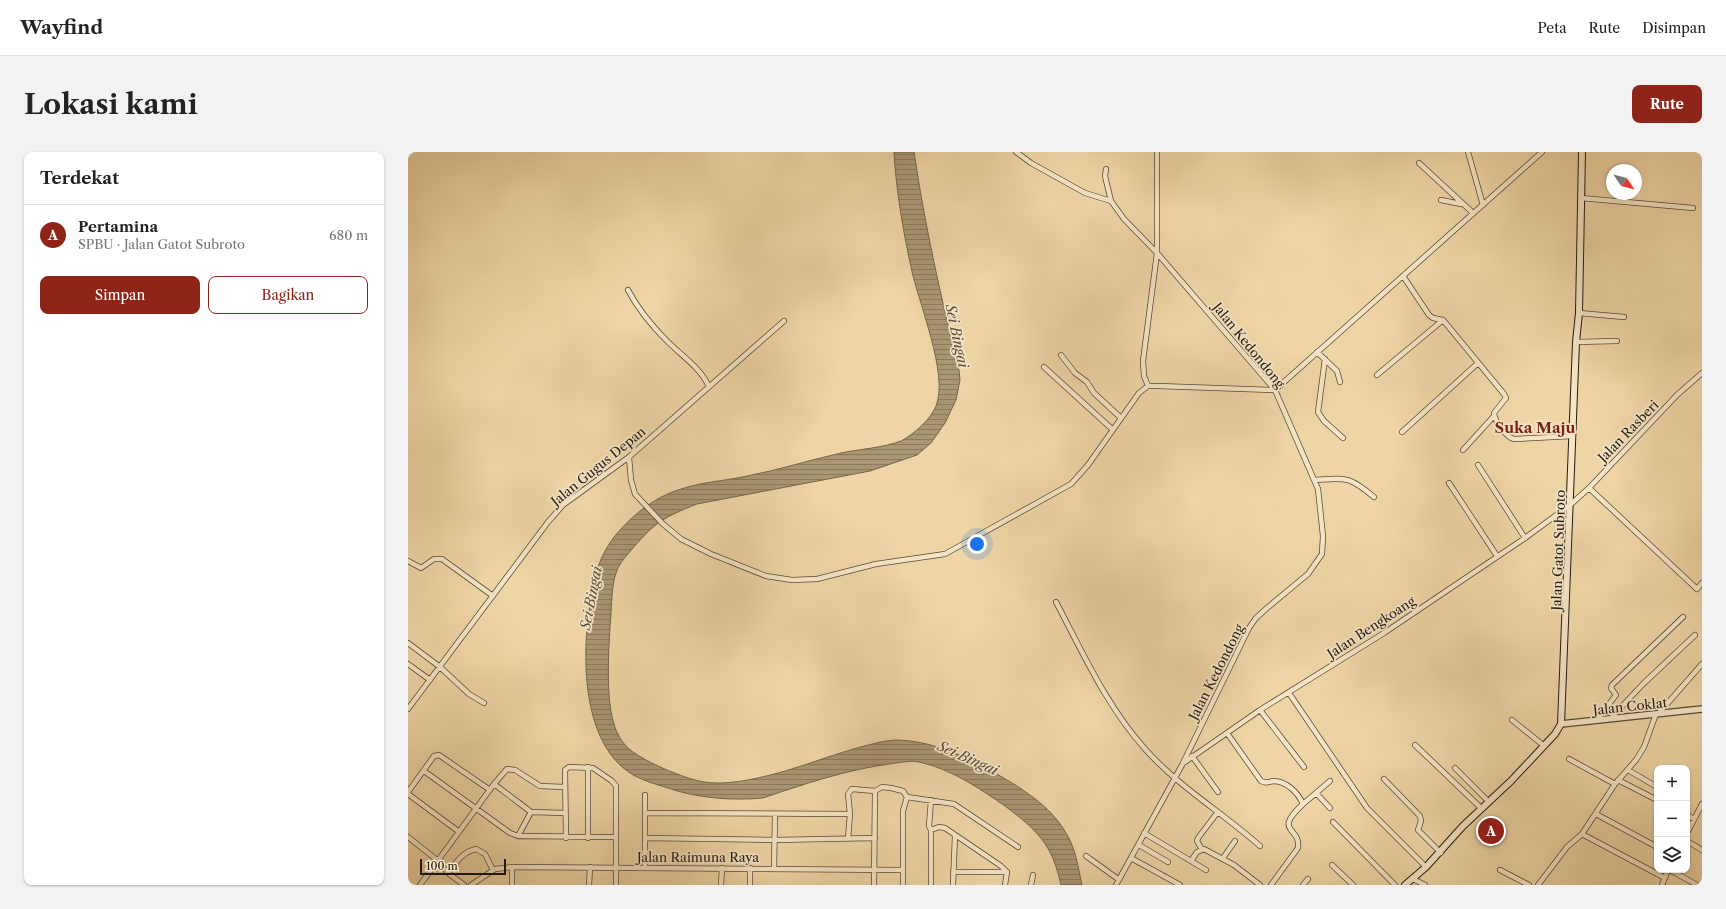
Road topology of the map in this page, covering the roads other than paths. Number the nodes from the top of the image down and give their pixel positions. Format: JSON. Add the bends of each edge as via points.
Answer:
{"nodes":[{"id":1,"x":1016,"y":152,"type":"edge"},
{"id":2,"x":1157,"y":152,"type":"edge"},
{"id":3,"x":1468,"y":152,"type":"edge"},
{"id":4,"x":1542,"y":152,"type":"edge"},
{"id":5,"x":1582,"y":152,"type":"edge"},
{"id":6,"x":1419,"y":163,"type":"dead end"},
{"id":7,"x":1106,"y":169,"type":"dead end"},
{"id":8,"x":1581,"y":198,"type":"junction"},
{"id":9,"x":1441,"y":200,"type":"dead end"},
{"id":10,"x":1111,"y":201,"type":"junction"},
{"id":11,"x":1461,"y":204,"type":"junction"},
{"id":12,"x":1483,"y":205,"type":"junction"},
{"id":13,"x":1693,"y":208,"type":"dead end"},
{"id":14,"x":1473,"y":213,"type":"junction"},
{"id":15,"x":1157,"y":253,"type":"junction"},
{"id":16,"x":1403,"y":276,"type":"junction"},
{"id":17,"x":628,"y":290,"type":"dead end"},
{"id":18,"x":1579,"y":313,"type":"junction"},
{"id":19,"x":1624,"y":317,"type":"dead end"},
{"id":20,"x":1443,"y":320,"type":"junction"},
{"id":21,"x":784,"y":321,"type":"dead end"},
{"id":22,"x":1618,"y":341,"type":"dead end"},
{"id":23,"x":1576,"y":342,"type":"junction"},
{"id":24,"x":1317,"y":352,"type":"junction"},
{"id":25,"x":1061,"y":355,"type":"dead end"},
{"id":26,"x":1325,"y":359,"type":"junction"},
{"id":27,"x":1478,"y":363,"type":"junction"},
{"id":28,"x":1044,"y":367,"type":"dead end"},
{"id":29,"x":1702,"y":373,"type":"edge"},
{"id":30,"x":1377,"y":375,"type":"dead end"},
{"id":31,"x":1340,"y":382,"type":"dead end"},
{"id":32,"x":1148,"y":386,"type":"junction"},
{"id":33,"x":709,"y":387,"type":"junction"},
{"id":34,"x":1275,"y":390,"type":"junction"},
{"id":35,"x":1494,"y":416,"type":"junction"},
{"id":36,"x":1121,"y":418,"type":"junction"},
{"id":37,"x":1113,"y":430,"type":"junction"},
{"id":38,"x":1402,"y":432,"type":"dead end"},
{"id":39,"x":1573,"y":436,"type":"junction"},
{"id":40,"x":1343,"y":438,"type":"dead end"},
{"id":41,"x":1463,"y":450,"type":"dead end"},
{"id":42,"x":629,"y":457,"type":"junction"},
{"id":43,"x":1478,"y":465,"type":"dead end"},
{"id":44,"x":1315,"y":480,"type":"junction"},
{"id":45,"x":1449,"y":483,"type":"dead end"},
{"id":46,"x":1589,"y":488,"type":"junction"},
{"id":47,"x":1374,"y":497,"type":"dead end"},
{"id":48,"x":1570,"y":505,"type":"junction"},
{"id":49,"x":1525,"y":538,"type":"junction"},
{"id":50,"x":1497,"y":556,"type":"junction"},
{"id":51,"x":408,"y":561,"type":"edge"},
{"id":52,"x":1702,"y":583,"type":"edge"},
{"id":53,"x":493,"y":596,"type":"junction"},
{"id":54,"x":1056,"y":602,"type":"dead end"},
{"id":55,"x":1683,"y":617,"type":"dead end"},
{"id":56,"x":1695,"y":635,"type":"dead end"},
{"id":57,"x":408,"y":643,"type":"edge"},
{"id":58,"x":408,"y":664,"type":"edge"},
{"id":59,"x":1702,"y":664,"type":"edge"},
{"id":60,"x":440,"y":667,"type":"junction"},
{"id":61,"x":430,"y":680,"type":"junction"},
{"id":62,"x":1289,"y":693,"type":"junction"},
{"id":63,"x":410,"y":703,"type":"edge"},
{"id":64,"x":484,"y":703,"type":"dead end"},
{"id":65,"x":408,"y":709,"type":"edge"},
{"id":66,"x":1702,"y":709,"type":"edge"},
{"id":67,"x":1260,"y":710,"type":"junction"},
{"id":68,"x":1658,"y":714,"type":"junction"},
{"id":69,"x":1611,"y":718,"type":"junction"},
{"id":70,"x":1512,"y":720,"type":"dead end"},
{"id":71,"x":1597,"y":720,"type":"junction"},
{"id":72,"x":1561,"y":724,"type":"junction"},
{"id":73,"x":1227,"y":733,"type":"junction"},
{"id":74,"x":1415,"y":744,"type":"dead end"},
{"id":75,"x":1543,"y":745,"type":"junction"},
{"id":76,"x":1192,"y":756,"type":"junction"},
{"id":77,"x":1569,"y":759,"type":"dead end"},
{"id":78,"x":1182,"y":765,"type":"junction"},
{"id":79,"x":588,"y":767,"type":"junction"},
{"id":80,"x":1304,"y":767,"type":"dead end"},
{"id":81,"x":1455,"y":768,"type":"dead end"},
{"id":82,"x":1628,"y":770,"type":"junction"},
{"id":83,"x":424,"y":771,"type":"junction"},
{"id":84,"x":1175,"y":778,"type":"junction"},
{"id":85,"x":1384,"y":779,"type":"dead end"},
{"id":86,"x":1330,"y":781,"type":"dead end"},
{"id":87,"x":1616,"y":782,"type":"junction"},
{"id":88,"x":494,"y":784,"type":"junction"},
{"id":89,"x":1654,"y":785,"type":"edge"},
{"id":90,"x":565,"y":787,"type":"junction"},
{"id":91,"x":490,"y":790,"type":"junction"},
{"id":92,"x":875,"y":791,"type":"junction"},
{"id":93,"x":1218,"y":792,"type":"dead end"},
{"id":94,"x":408,"y":793,"type":"edge"},
{"id":95,"x":1316,"y":793,"type":"junction"},
{"id":96,"x":644,"y":795,"type":"dead end"},
{"id":97,"x":907,"y":798,"type":"junction"},
{"id":98,"x":1654,"y":799,"type":"edge"},
{"id":99,"x":931,"y":800,"type":"junction"},
{"id":100,"x":1488,"y":801,"type":"junction"},
{"id":101,"x":1303,"y":804,"type":"junction"},
{"id":102,"x":1702,"y":804,"type":"edge"},
{"id":103,"x":476,"y":808,"type":"junction"},
{"id":104,"x":1330,"y":808,"type":"dead end"},
{"id":105,"x":1481,"y":808,"type":"junction"},
{"id":106,"x":531,"y":812,"type":"junction"},
{"id":107,"x":565,"y":813,"type":"junction"},
{"id":108,"x":645,"y":813,"type":"junction"},
{"id":109,"x":1217,"y":813,"type":"junction"},
{"id":110,"x":850,"y":814,"type":"junction"},
{"id":111,"x":1596,"y":814,"type":"junction"},
{"id":112,"x":775,"y":815,"type":"junction"},
{"id":113,"x":1690,"y":817,"type":"edge"},
{"id":114,"x":1694,"y":819,"type":"junction"},
{"id":115,"x":1333,"y":822,"type":"dead end"},
{"id":116,"x":1690,"y":827,"type":"edge"},
{"id":117,"x":931,"y":830,"type":"junction"},
{"id":118,"x":458,"y":831,"type":"junction"},
{"id":119,"x":1144,"y":833,"type":"junction"},
{"id":120,"x":1582,"y":834,"type":"junction"},
{"id":121,"x":955,"y":835,"type":"junction"},
{"id":122,"x":518,"y":836,"type":"junction"},
{"id":123,"x":408,"y":837,"type":"edge"},
{"id":124,"x":616,"y":837,"type":"junction"},
{"id":125,"x":566,"y":838,"type":"junction"},
{"id":126,"x":588,"y":838,"type":"junction"},
{"id":127,"x":645,"y":838,"type":"junction"},
{"id":128,"x":875,"y":838,"type":"junction"},
{"id":129,"x":848,"y":839,"type":"junction"},
{"id":130,"x":775,"y":840,"type":"junction"},
{"id":131,"x":1235,"y":841,"type":"dead end"},
{"id":132,"x":1690,"y":843,"type":"edge"},
{"id":133,"x":1138,"y":845,"type":"junction"},
{"id":134,"x":1654,"y":845,"type":"edge"},
{"id":135,"x":1260,"y":846,"type":"dead end"},
{"id":136,"x":1018,"y":847,"type":"dead end"},
{"id":137,"x":1201,"y":848,"type":"junction"},
{"id":138,"x":1702,"y":850,"type":"edge"},
{"id":139,"x":1441,"y":853,"type":"junction"},
{"id":140,"x":1086,"y":856,"type":"dead end"},
{"id":141,"x":1131,"y":858,"type":"junction"},
{"id":142,"x":1223,"y":858,"type":"junction"},
{"id":143,"x":437,"y":860,"type":"junction"},
{"id":144,"x":1168,"y":862,"type":"dead end"},
{"id":145,"x":1191,"y":862,"type":"junction"},
{"id":146,"x":1332,"y":865,"type":"dead end"},
{"id":147,"x":590,"y":867,"type":"junction"},
{"id":148,"x":1426,"y":867,"type":"junction"},
{"id":149,"x":512,"y":868,"type":"junction"},
{"id":150,"x":617,"y":868,"type":"junction"},
{"id":151,"x":645,"y":868,"type":"junction"},
{"id":152,"x":722,"y":868,"type":"junction"},
{"id":153,"x":750,"y":868,"type":"junction"},
{"id":154,"x":774,"y":868,"type":"junction"},
{"id":155,"x":493,"y":870,"type":"junction"},
{"id":156,"x":876,"y":870,"type":"junction"},
{"id":157,"x":903,"y":870,"type":"junction"},
{"id":158,"x":1206,"y":870,"type":"dead end"},
{"id":159,"x":1500,"y":870,"type":"dead end"},
{"id":160,"x":953,"y":872,"type":"junction"},
{"id":161,"x":1007,"y":872,"type":"junction"},
{"id":162,"x":448,"y":873,"type":"junction"},
{"id":163,"x":1668,"y":873,"type":"edge"},
{"id":164,"x":1675,"y":873,"type":"edge"},
{"id":165,"x":1032,"y":875,"type":"dead end"},
{"id":166,"x":1665,"y":878,"type":"junction"},
{"id":167,"x":1118,"y":879,"type":"junction"},
{"id":168,"x":1308,"y":879,"type":"dead end"},
{"id":169,"x":1413,"y":879,"type":"junction"},
{"id":170,"x":420,"y":885,"type":"edge"},
{"id":171,"x":464,"y":885,"type":"edge"},
{"id":172,"x":470,"y":885,"type":"edge"},
{"id":173,"x":512,"y":885,"type":"edge"},
{"id":174,"x":589,"y":885,"type":"edge"},
{"id":175,"x":616,"y":885,"type":"edge"},
{"id":176,"x":721,"y":885,"type":"edge"},
{"id":177,"x":750,"y":885,"type":"edge"},
{"id":178,"x":874,"y":885,"type":"edge"},
{"id":179,"x":903,"y":885,"type":"edge"},
{"id":180,"x":931,"y":885,"type":"edge"},
{"id":181,"x":953,"y":885,"type":"edge"},
{"id":182,"x":1005,"y":885,"type":"edge"},
{"id":183,"x":1031,"y":885,"type":"edge"},
{"id":184,"x":1116,"y":885,"type":"edge"},
{"id":185,"x":1180,"y":885,"type":"edge"},
{"id":186,"x":1260,"y":885,"type":"edge"},
{"id":187,"x":1271,"y":885,"type":"edge"},
{"id":188,"x":1303,"y":885,"type":"edge"},
{"id":189,"x":1353,"y":885,"type":"edge"},
{"id":190,"x":1395,"y":885,"type":"edge"},
{"id":191,"x":1405,"y":885,"type":"edge"},
{"id":192,"x":1425,"y":885,"type":"edge"},
{"id":193,"x":1529,"y":885,"type":"edge"},
{"id":194,"x":1538,"y":885,"type":"edge"},
{"id":195,"x":1663,"y":885,"type":"edge"},
{"id":196,"x":1697,"y":885,"type":"edge"}],
"edges":[{"from":1,"to":10,"type":"street","via":[[1085,193]]},
{"from":2,"to":15,"type":"street"},
{"from":3,"to":12,"type":"street"},
{"from":4,"to":12,"type":"street"},
{"from":5,"to":8,"type":"main road","name":"Jalan Gatot Subroto"},
{"from":6,"to":11,"type":"street"},
{"from":7,"to":10,"type":"street","via":[[1105,176]]},
{"from":8,"to":13,"type":"street"},
{"from":8,"to":18,"type":"main road","name":"Jalan Gatot Subroto"},
{"from":9,"to":11,"type":"street"},
{"from":10,"to":15,"type":"street","name":"Jalan Kedondong","via":[[1124,219]]},
{"from":11,"to":14,"type":"street"},
{"from":12,"to":14,"type":"street"},
{"from":14,"to":16,"type":"street"},
{"from":15,"to":32,"type":"street","via":[[1143,361]]},
{"from":15,"to":34,"type":"street","name":"Jalan Kedondong"},
{"from":16,"to":20,"type":"street","via":[[1429,315]]},
{"from":16,"to":24,"type":"street"},
{"from":17,"to":33,"type":"street","via":[[639,311],[704,376]]},
{"from":18,"to":19,"type":"street"},
{"from":18,"to":23,"type":"main road","name":"Jalan Gatot Subroto"},
{"from":20,"to":27,"type":"street"},
{"from":20,"to":30,"type":"street"},
{"from":21,"to":33,"type":"street","name":"Jalan Gugus Depan"},
{"from":22,"to":23,"type":"street"},
{"from":23,"to":39,"type":"main road","name":"Jalan Gatot Subroto"},
{"from":24,"to":26,"type":"street"},
{"from":24,"to":34,"type":"street"},
{"from":25,"to":36,"type":"street","via":[[1094,393]]},
{"from":26,"to":31,"type":"street","via":[[1337,371]]},
{"from":26,"to":40,"type":"street","via":[[1318,412]]},
{"from":27,"to":35,"type":"street","via":[[1506,398]]},
{"from":27,"to":38,"type":"street"},
{"from":28,"to":37,"type":"street"},
{"from":29,"to":46,"type":"street","name":"Jalan Rasberi","via":[[1677,395]]},
{"from":32,"to":34,"type":"street"},
{"from":32,"to":36,"type":"street","via":[[1139,393]]},
{"from":33,"to":42,"type":"street","name":"Jalan Gugus Depan"},
{"from":34,"to":44,"type":"street","name":"Jalan Kedondong"},
{"from":35,"to":39,"type":"street","via":[[1512,439]]},
{"from":35,"to":41,"type":"street"},
{"from":36,"to":37,"type":"street"},
{"from":37,"to":42,"type":"street","via":[[1071,484],[945,554],[876,564],[804,581],[766,576],[692,545],[673,533],[638,499],[632,484]]},
{"from":39,"to":48,"type":"main road","name":"Jalan Gatot Subroto"},
{"from":42,"to":53,"type":"street","name":"Jalan Gugus Depan","via":[[563,505]]},
{"from":43,"to":49,"type":"street"},
{"from":44,"to":47,"type":"street","via":[[1345,478]]},
{"from":44,"to":78,"type":"street","name":"Jalan Kedondong","via":[[1323,536],[1322,554],[1308,574],[1267,608],[1250,628]]},
{"from":45,"to":50,"type":"street"},
{"from":46,"to":48,"type":"street","name":"Jalan Rasberi"},
{"from":46,"to":52,"type":"street","via":[[1697,589]]},
{"from":48,"to":49,"type":"street","name":"Jalan Bengkoang"},
{"from":48,"to":72,"type":"main road","name":"Jalan Gatot Subroto"},
{"from":49,"to":50,"type":"street","name":"Jalan Bengkoang"},
{"from":50,"to":62,"type":"street","name":"Jalan Bengkoang","via":[[1384,633]]},
{"from":51,"to":53,"type":"street","via":[[421,568],[439,558]]},
{"from":53,"to":60,"type":"street","name":"Jalan Gugus Depan"},
{"from":54,"to":84,"type":"street","via":[[1124,724]]},
{"from":55,"to":71,"type":"street","via":[[1612,685],[1611,688],[1616,695]]},
{"from":56,"to":69,"type":"street"},
{"from":57,"to":60,"type":"street"},
{"from":58,"to":61,"type":"street"},
{"from":59,"to":68,"type":"street"},
{"from":60,"to":61,"type":"street","name":"Jalan Gugus Depan"},
{"from":60,"to":64,"type":"street","via":[[469,694]]},
{"from":61,"to":63,"type":"street","name":"Jalan Gugus Depan"},
{"from":62,"to":67,"type":"street","name":"Jalan Bengkoang"},
{"from":62,"to":148,"type":"street","via":[[1367,808]]},
{"from":63,"to":65,"type":"street","name":"Jalan Gugus Depan"},
{"from":66,"to":68,"type":"street","name":"Jalan Coklat"},
{"from":67,"to":73,"type":"street","name":"Jalan Bengkoang"},
{"from":67,"to":80,"type":"street"},
{"from":68,"to":69,"type":"street","name":"Jalan Coklat"},
{"from":68,"to":82,"type":"street","via":[[1644,747]]},
{"from":69,"to":71,"type":"street","name":"Jalan Coklat"},
{"from":70,"to":75,"type":"street"},
{"from":71,"to":72,"type":"street","name":"Jalan Coklat"},
{"from":72,"to":75,"type":"main road"},
{"from":73,"to":76,"type":"street","name":"Jalan Bengkoang"},
{"from":73,"to":101,"type":"street","via":[[1261,781],[1276,782],[1292,788]]},
{"from":74,"to":105,"type":"street"},
{"from":75,"to":100,"type":"main road","via":[[1511,781]]},
{"from":76,"to":78,"type":"street","name":"Jalan Bengkoang"},
{"from":76,"to":93,"type":"street"},
{"from":77,"to":87,"type":"street"},
{"from":78,"to":84,"type":"street","name":"Jalan Kedondong"},
{"from":79,"to":90,"type":"street","via":[[567,768],[564,773]]},
{"from":79,"to":124,"type":"street","via":[[595,769],[616,786]]},
{"from":79,"to":126,"type":"street"},
{"from":81,"to":100,"type":"street"},
{"from":82,"to":87,"type":"street"},
{"from":82,"to":89,"type":"street"},
{"from":83,"to":91,"type":"street","via":[[434,756],[439,755]]},
{"from":83,"to":94,"type":"street"},
{"from":83,"to":103,"type":"street"},
{"from":84,"to":109,"type":"street"},
{"from":84,"to":119,"type":"street","name":"Jalan Kedondong"},
{"from":85,"to":139,"type":"street","via":[[1420,816],[1418,830]]},
{"from":86,"to":95,"type":"street"},
{"from":87,"to":98,"type":"street"},
{"from":87,"to":111,"type":"street"},
{"from":88,"to":90,"type":"street","via":[[510,769],[540,786]]},
{"from":88,"to":91,"type":"street"},
{"from":88,"to":106,"type":"street"},
{"from":90,"to":107,"type":"street"},
{"from":91,"to":103,"type":"street"},
{"from":92,"to":97,"type":"street","via":[[882,787],[897,789],[903,791]]},
{"from":92,"to":110,"type":"street","via":[[852,789],[848,796]]},
{"from":92,"to":128,"type":"street"},
{"from":94,"to":118,"type":"street"},
{"from":95,"to":101,"type":"street"},
{"from":95,"to":104,"type":"street"},
{"from":96,"to":108,"type":"street"},
{"from":97,"to":99,"type":"street"},
{"from":97,"to":157,"type":"street","via":[[903,811]]},
{"from":99,"to":117,"type":"street"},
{"from":99,"to":136,"type":"street","via":[[954,804]]},
{"from":100,"to":105,"type":"main road"},
{"from":101,"to":187,"type":"street","via":[[1288,822],[1299,846]]},
{"from":102,"to":114,"type":"street"},
{"from":103,"to":118,"type":"street"},
{"from":103,"to":122,"type":"street"},
{"from":105,"to":139,"type":"main road"},
{"from":106,"to":107,"type":"street"},
{"from":106,"to":122,"type":"street"},
{"from":107,"to":125,"type":"street"},
{"from":108,"to":112,"type":"street"},
{"from":108,"to":127,"type":"street"},
{"from":109,"to":135,"type":"street"},
{"from":109,"to":137,"type":"street","via":[[1198,838]]},
{"from":110,"to":112,"type":"street"},
{"from":110,"to":129,"type":"street"},
{"from":111,"to":120,"type":"street"},
{"from":111,"to":134,"type":"street"},
{"from":112,"to":130,"type":"street"},
{"from":113,"to":114,"type":"street"},
{"from":114,"to":116,"type":"street"},
{"from":115,"to":190,"type":"street"},
{"from":117,"to":121,"type":"street","via":[[946,828]]},
{"from":117,"to":180,"type":"street"},
{"from":118,"to":143,"type":"street"},
{"from":119,"to":133,"type":"street","name":"Jalan Kedondong"},
{"from":119,"to":145,"type":"street"},
{"from":120,"to":166,"type":"street"},
{"from":120,"to":194,"type":"street","via":[[1567,847]]},
{"from":121,"to":160,"type":"street"},
{"from":121,"to":161,"type":"street","via":[[994,860]]},
{"from":122,"to":125,"type":"street"},
{"from":123,"to":143,"type":"street"},
{"from":124,"to":126,"type":"street"},
{"from":124,"to":150,"type":"street"},
{"from":125,"to":126,"type":"street"},
{"from":127,"to":130,"type":"street"},
{"from":127,"to":151,"type":"street"},
{"from":128,"to":129,"type":"street"},
{"from":128,"to":156,"type":"street"},
{"from":129,"to":130,"type":"street"},
{"from":130,"to":154,"type":"street"},
{"from":131,"to":142,"type":"street"},
{"from":132,"to":138,"type":"street"},
{"from":133,"to":141,"type":"street","name":"Jalan Kedondong"},
{"from":133,"to":144,"type":"street"},
{"from":137,"to":142,"type":"street"},
{"from":137,"to":145,"type":"street"},
{"from":139,"to":148,"type":"main road"},
{"from":140,"to":167,"type":"street"},
{"from":141,"to":167,"type":"street","name":"Jalan Kedondong"},
{"from":141,"to":185,"type":"street"},
{"from":142,"to":186,"type":"street"},
{"from":143,"to":162,"type":"street"},
{"from":143,"to":170,"type":"street"},
{"from":145,"to":158,"type":"street"},
{"from":146,"to":189,"type":"street"},
{"from":147,"to":149,"type":"street","name":"Jalan Raimuna Raya"},
{"from":147,"to":150,"type":"street","name":"Jalan Raimuna Raya"},
{"from":147,"to":174,"type":"street"},
{"from":148,"to":169,"type":"main road"},
{"from":149,"to":155,"type":"street","name":"Jalan Raimuna Raya"},
{"from":149,"to":173,"type":"street"},
{"from":150,"to":151,"type":"street","name":"Jalan Raimuna Raya"},
{"from":150,"to":175,"type":"street"},
{"from":151,"to":152,"type":"street","name":"Jalan Raimuna Raya"},
{"from":152,"to":153,"type":"street","name":"Jalan Raimuna Raya"},
{"from":152,"to":176,"type":"street"},
{"from":153,"to":154,"type":"street","name":"Jalan Raimuna Raya"},
{"from":153,"to":177,"type":"street"},
{"from":154,"to":156,"type":"street","name":"Jalan Raimuna Raya"},
{"from":155,"to":162,"type":"street","via":[[485,854],[476,849],[462,855]]},
{"from":155,"to":172,"type":"street"},
{"from":156,"to":157,"type":"street","name":"Jalan Raimuna Raya"},
{"from":156,"to":178,"type":"street"},
{"from":157,"to":179,"type":"street"},
{"from":159,"to":193,"type":"street"},
{"from":160,"to":161,"type":"street"},
{"from":160,"to":181,"type":"street"},
{"from":161,"to":182,"type":"street"},
{"from":162,"to":171,"type":"street"},
{"from":163,"to":166,"type":"street"},
{"from":164,"to":196,"type":"street"},
{"from":165,"to":183,"type":"street"},
{"from":166,"to":195,"type":"street"},
{"from":167,"to":184,"type":"street","name":"Jalan Kedondong"},
{"from":168,"to":188,"type":"street"},
{"from":169,"to":191,"type":"main road"},
{"from":169,"to":192,"type":"street"}]}
